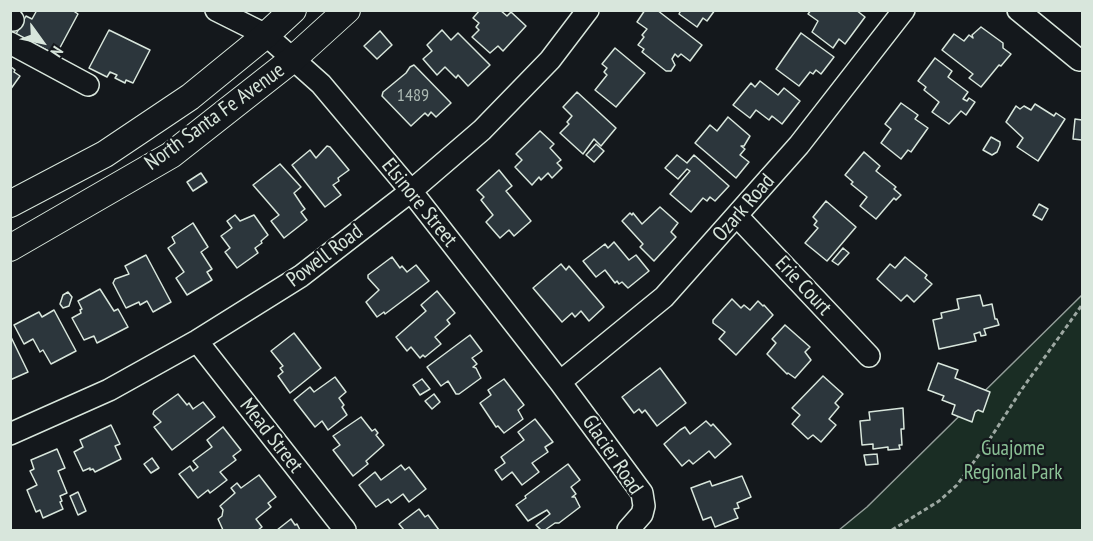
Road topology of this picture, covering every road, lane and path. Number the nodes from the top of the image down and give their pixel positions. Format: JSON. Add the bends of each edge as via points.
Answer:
{"nodes":[{"id":1,"x":216,"y":10,"type":"edge"},
{"id":2,"x":293,"y":10,"type":"edge"},
{"id":3,"x":347,"y":10,"type":"edge"},
{"id":4,"x":588,"y":10,"type":"edge"},
{"id":5,"x":904,"y":10,"type":"edge"},
{"id":6,"x":1018,"y":10,"type":"edge"},
{"id":7,"x":266,"y":36,"type":"junction"},
{"id":8,"x":10,"y":43,"type":"edge"},
{"id":9,"x":293,"y":59,"type":"junction"},
{"id":10,"x":1079,"y":60,"type":"dead end"},
{"id":11,"x":88,"y":85,"type":"dead end"},
{"id":12,"x":411,"y":191,"type":"junction"},
{"id":13,"x":10,"y":204,"type":"edge"},
{"id":14,"x":737,"y":216,"type":"junction"},
{"id":15,"x":10,"y":248,"type":"edge"},
{"id":16,"x":1083,"y":305,"type":"edge"},
{"id":17,"x":196,"y":341,"type":"junction"},
{"id":18,"x":869,"y":356,"type":"dead end"},
{"id":19,"x":560,"y":382,"type":"junction"},
{"id":20,"x":10,"y":434,"type":"edge"},
{"id":21,"x":345,"y":531,"type":"edge"},
{"id":22,"x":628,"y":531,"type":"edge"},
{"id":23,"x":892,"y":531,"type":"edge"}],
"edges":[{"from":1,"to":7,"type":"street","name":"Elsinore Street"},
{"from":2,"to":7,"type":"main road","name":"North Santa Fe Avenue"},
{"from":3,"to":9,"type":"main road","name":"North Santa Fe Avenue"},
{"from":4,"to":12,"type":"street","name":"Powell Road","via":[[550,60],[482,130]]},
{"from":5,"to":14,"type":"street","name":"Ozark Road","via":[[799,145]]},
{"from":6,"to":10,"type":"street"},
{"from":7,"to":9,"type":"street","name":"Elsinore Street"},
{"from":7,"to":13,"type":"main road","name":"North Santa Fe Avenue","via":[[190,97],[105,154]]},
{"from":8,"to":11,"type":"street"},
{"from":9,"to":12,"type":"street","name":"Elsinore Street","via":[[321,84]]},
{"from":9,"to":15,"type":"main road","name":"North Santa Fe Avenue","via":[[171,155]]},
{"from":12,"to":17,"type":"street","name":"Powell Road","via":[[301,276]]},
{"from":12,"to":19,"type":"street","name":"Elsinore Street"},
{"from":14,"to":18,"type":"street","name":"Erie Court"},
{"from":14,"to":19,"type":"street","name":"Ozark Road","via":[[664,297]]},
{"from":16,"to":23,"type":"path","via":[[957,485]]},
{"from":17,"to":20,"type":"street","name":"Powell Road","via":[[109,390]]},
{"from":17,"to":21,"type":"street","name":"Mead Street"},
{"from":19,"to":22,"type":"street","name":"Glacier Road","via":[[642,493],[642,514]]}]}
